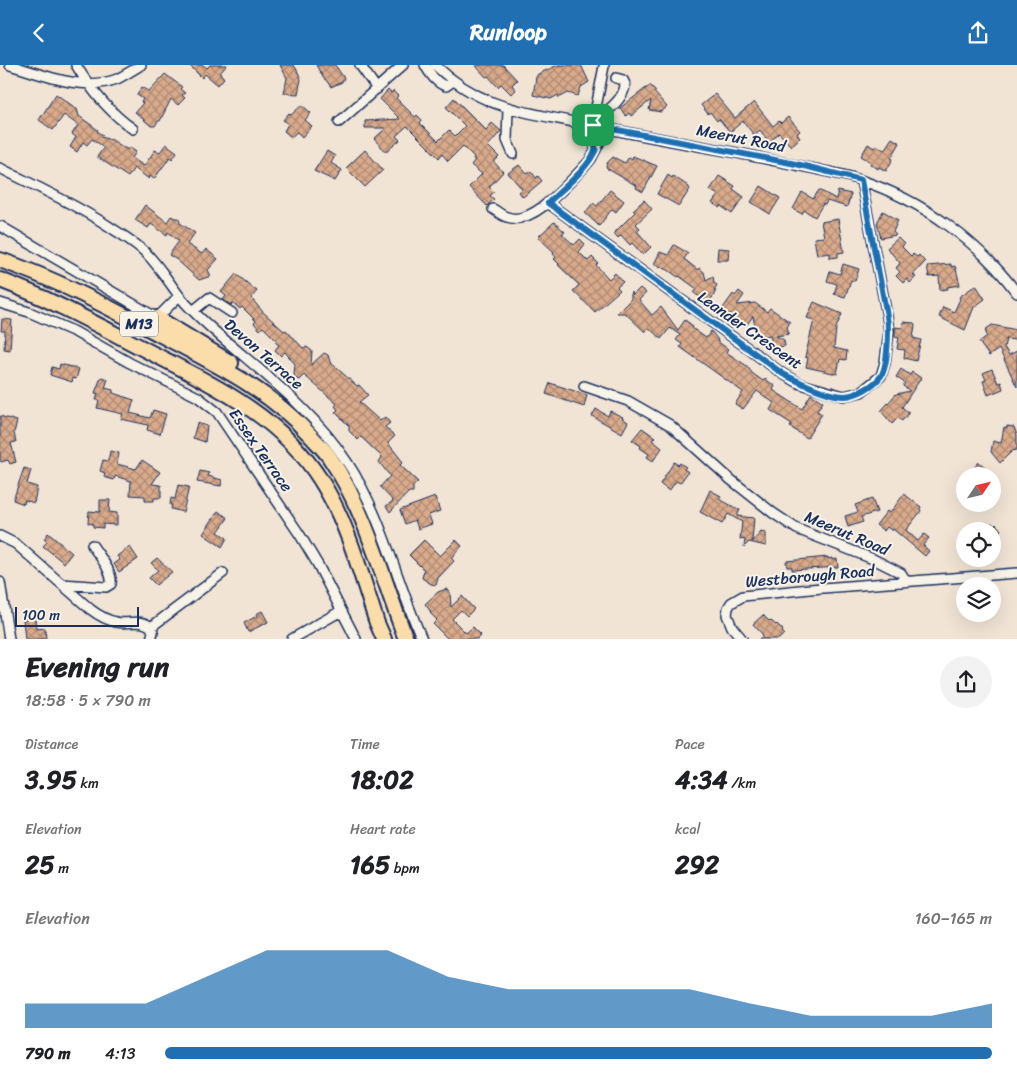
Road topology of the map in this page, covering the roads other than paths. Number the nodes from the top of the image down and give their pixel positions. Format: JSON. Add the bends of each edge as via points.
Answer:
{"nodes":[{"id":1,"x":10,"y":65,"type":"edge"},
{"id":2,"x":76,"y":65,"type":"edge"},
{"id":3,"x":141,"y":65,"type":"edge"},
{"id":4,"x":360,"y":65,"type":"edge"},
{"id":5,"x":403,"y":65,"type":"edge"},
{"id":6,"x":425,"y":65,"type":"edge"},
{"id":7,"x":434,"y":65,"type":"edge"},
{"id":8,"x":604,"y":66,"type":"edge"},
{"id":9,"x":616,"y":78,"type":"dead end"},
{"id":10,"x":453,"y":81,"type":"junction"},
{"id":11,"x":88,"y":84,"type":"junction"},
{"id":12,"x":615,"y":88,"type":"dead end"},
{"id":13,"x":377,"y":89,"type":"junction"},
{"id":14,"x":620,"y":97,"type":"junction"},
{"id":15,"x":508,"y":108,"type":"junction"},
{"id":16,"x":338,"y":122,"type":"dead end"},
{"id":17,"x":591,"y":124,"type":"junction"},
{"id":18,"x":607,"y":128,"type":"junction"},
{"id":19,"x":133,"y":129,"type":"dead end"},
{"id":20,"x":596,"y":149,"type":"junction"},
{"id":21,"x":513,"y":154,"type":"dead end"},
{"id":22,"x":0,"y":168,"type":"edge"},
{"id":23,"x":861,"y":180,"type":"junction"},
{"id":24,"x":548,"y":203,"type":"junction"},
{"id":25,"x":493,"y":209,"type":"dead end"},
{"id":26,"x":0,"y":226,"type":"edge"},
{"id":27,"x":0,"y":260,"type":"edge"},
{"id":28,"x":0,"y":279,"type":"edge"},
{"id":29,"x":0,"y":286,"type":"edge"},
{"id":30,"x":1017,"y":293,"type":"edge"},
{"id":31,"x":179,"y":296,"type":"junction"},
{"id":32,"x":48,"y":300,"type":"junction"},
{"id":33,"x":0,"y":303,"type":"edge"},
{"id":34,"x":192,"y":311,"type":"junction"},
{"id":35,"x":232,"y":313,"type":"dead end"},
{"id":36,"x":156,"y":318,"type":"junction"},
{"id":37,"x":584,"y":386,"type":"dead end"},
{"id":38,"x":323,"y":450,"type":"junction"},
{"id":39,"x":0,"y":536,"type":"edge"},
{"id":40,"x":92,"y":545,"type":"dead end"},
{"id":41,"x":223,"y":573,"type":"dead end"},
{"id":42,"x":1017,"y":573,"type":"edge"},
{"id":43,"x":906,"y":581,"type":"junction"},
{"id":44,"x":0,"y":583,"type":"edge"},
{"id":45,"x":62,"y":584,"type":"junction"},
{"id":46,"x":341,"y":611,"type":"junction"},
{"id":47,"x":151,"y":627,"type":"junction"},
{"id":48,"x":9,"y":639,"type":"edge"},
{"id":49,"x":151,"y":639,"type":"edge"},
{"id":50,"x":292,"y":639,"type":"edge"},
{"id":51,"x":356,"y":639,"type":"edge"},
{"id":52,"x":384,"y":639,"type":"edge"},
{"id":53,"x":406,"y":639,"type":"edge"},
{"id":54,"x":422,"y":639,"type":"edge"},
{"id":55,"x":742,"y":639,"type":"edge"}],
"edges":[{"from":1,"to":11,"type":"street","via":[[69,82]]},
{"from":2,"to":11,"type":"street"},
{"from":3,"to":11,"type":"street","via":[[118,78]]},
{"from":4,"to":13,"type":"street"},
{"from":5,"to":13,"type":"street"},
{"from":6,"to":10,"type":"street","via":[[442,85]]},
{"from":7,"to":10,"type":"street","name":"Meerut Road"},
{"from":8,"to":17,"type":"street"},
{"from":9,"to":14,"type":"street","via":[[625,85]]},
{"from":10,"to":15,"type":"street","name":"Meerut Road","via":[[482,99]]},
{"from":11,"to":19,"type":"street","via":[[112,112]]},
{"from":12,"to":14,"type":"street","via":[[620,91]]},
{"from":13,"to":16,"type":"street"},
{"from":14,"to":17,"type":"street"},
{"from":15,"to":17,"type":"street","name":"Meerut Road"},
{"from":15,"to":21,"type":"street","via":[[508,140]]},
{"from":17,"to":18,"type":"street","name":"Meerut Road"},
{"from":17,"to":20,"type":"street"},
{"from":18,"to":20,"type":"street"},
{"from":18,"to":23,"type":"street","name":"Meerut Road","via":[[796,164]]},
{"from":20,"to":24,"type":"street","via":[[586,165]]},
{"from":22,"to":31,"type":"street","name":"Devon Terrace","via":[[120,234],[151,258]]},
{"from":23,"to":24,"type":"street","name":"Leander Crescent","via":[[889,331],[881,376],[861,392],[844,396],[801,384],[783,374]]},
{"from":23,"to":30,"type":"street","name":"Meerut Road","via":[[922,207],[942,221],[995,266]]},
{"from":24,"to":25,"type":"street","via":[[531,215],[520,218],[507,217]]},
{"from":26,"to":36,"type":"street"},
{"from":27,"to":38,"type":"highway","number":"M13","via":[[58,283],[220,367],[272,399]]},
{"from":28,"to":32,"type":"highway","number":"M13"},
{"from":29,"to":32,"type":"highway"},
{"from":31,"to":34,"type":"street","name":"Devon Terrace"},
{"from":31,"to":36,"type":"street"},
{"from":32,"to":52,"type":"highway","number":"M13","via":[[216,387],[259,415],[293,445],[320,479],[344,525]]},
{"from":33,"to":46,"type":"street","name":"Essex Terrace","via":[[75,332],[198,397],[217,412],[300,535]]},
{"from":34,"to":35,"type":"street","via":[[209,298]]},
{"from":34,"to":54,"type":"street","name":"Devon Terrace","via":[[309,414],[347,462],[379,525]]},
{"from":36,"to":38,"type":"highway","via":[[248,374],[278,397],[308,427]]},
{"from":37,"to":43,"type":"street","name":"Meerut Road","via":[[628,401],[670,425],[730,479],[797,529],[873,559],[901,573]]},
{"from":38,"to":53,"type":"highway","number":"M13","via":[[360,513]]},
{"from":39,"to":45,"type":"street","via":[[16,544]]},
{"from":40,"to":45,"type":"street","via":[[109,573],[111,584],[106,587]]},
{"from":41,"to":47,"type":"street"},
{"from":42,"to":43,"type":"street"},
{"from":43,"to":55,"type":"street","name":"Westborough Road","via":[[743,596],[731,603],[726,615]]},
{"from":44,"to":48,"type":"street"},
{"from":45,"to":47,"type":"street","via":[[104,618],[118,623],[143,622]]},
{"from":46,"to":50,"type":"street"},
{"from":46,"to":51,"type":"street","name":"Essex Terrace"},
{"from":47,"to":49,"type":"street"}]}
